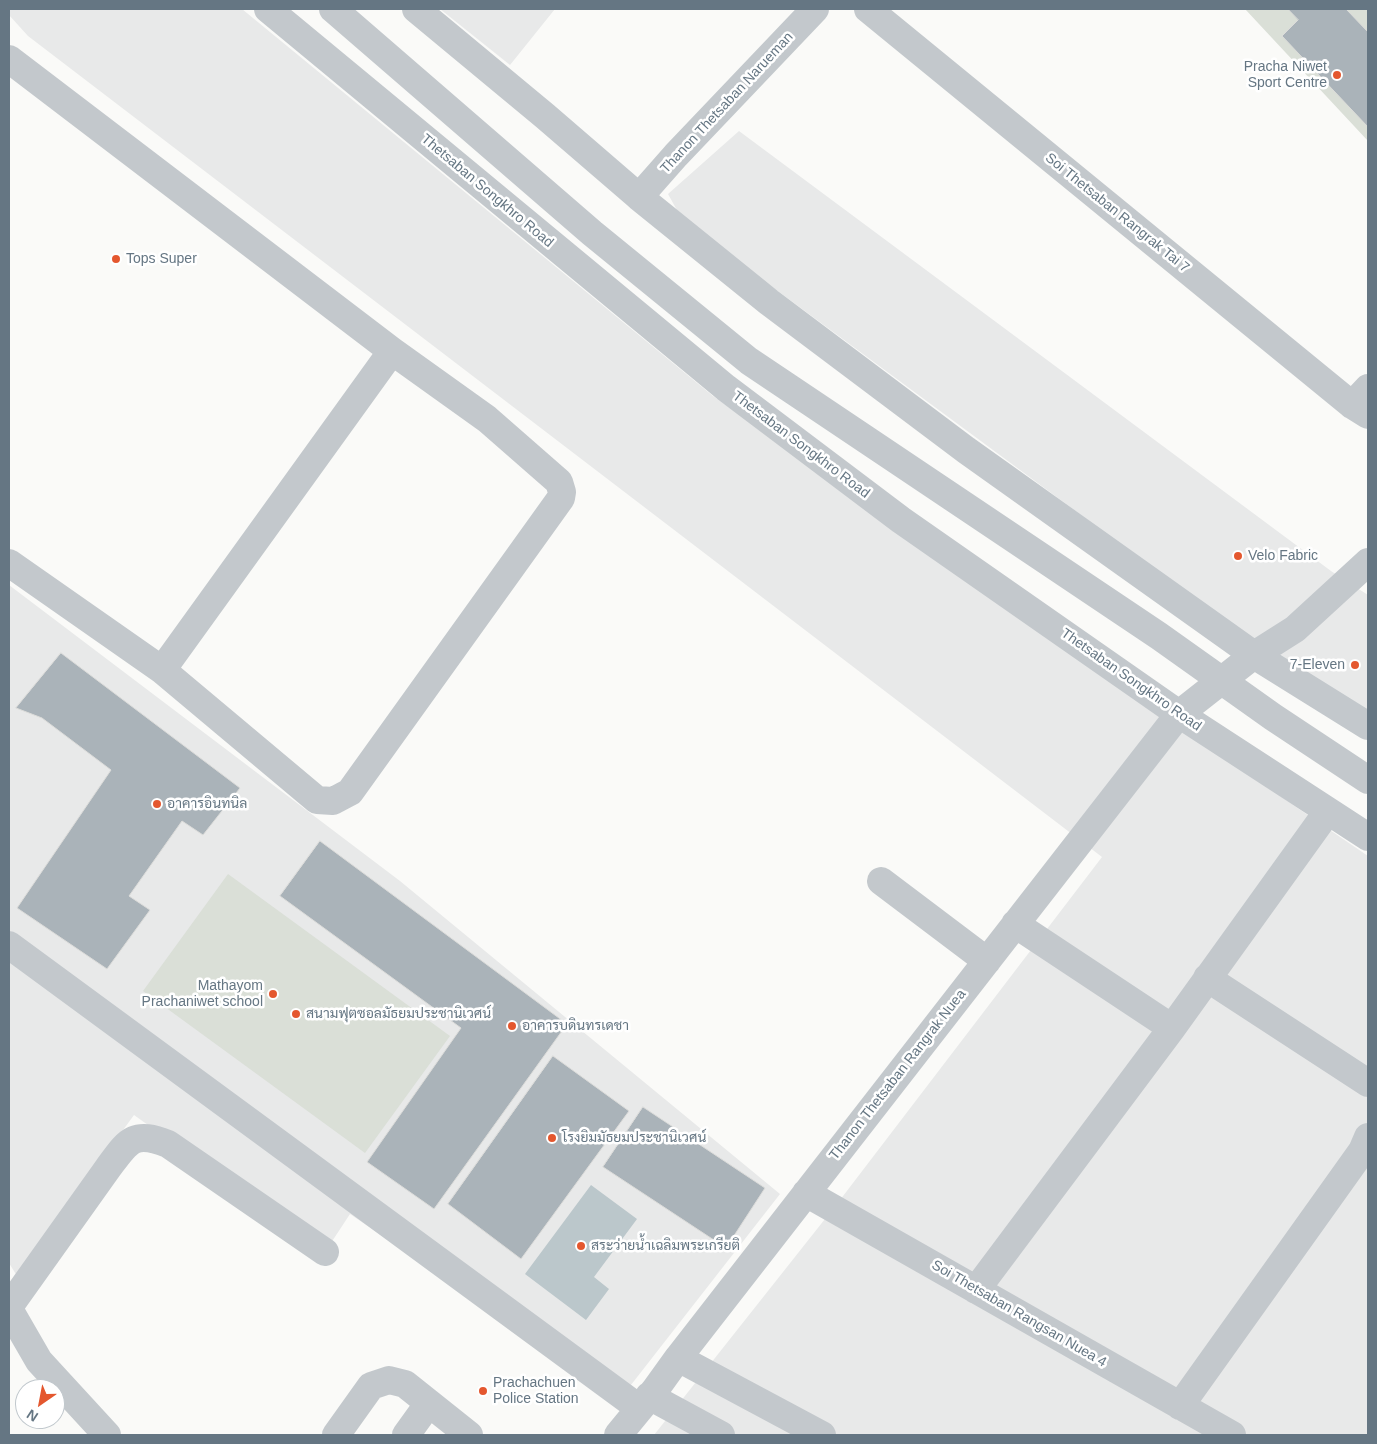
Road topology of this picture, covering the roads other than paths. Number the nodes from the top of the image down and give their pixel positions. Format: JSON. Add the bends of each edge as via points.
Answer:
{"nodes":[{"id":1,"x":268,"y":9,"type":"edge"},
{"id":2,"x":332,"y":9,"type":"edge"},
{"id":3,"x":416,"y":9,"type":"edge"},
{"id":4,"x":816,"y":9,"type":"edge"},
{"id":5,"x":868,"y":9,"type":"edge"},
{"id":6,"x":9,"y":59,"type":"edge"},
{"id":7,"x":639,"y":198,"type":"junction"},
{"id":8,"x":392,"y":352,"type":"junction"},
{"id":9,"x":1363,"y":403,"type":"edge"},
{"id":10,"x":1368,"y":562,"type":"edge"},
{"id":11,"x":9,"y":564,"type":"edge"},
{"id":12,"x":1254,"y":655,"type":"junction"},
{"id":13,"x":162,"y":670,"type":"junction"},
{"id":14,"x":1222,"y":680,"type":"junction"},
{"id":15,"x":1179,"y":714,"type":"junction"},
{"id":16,"x":1368,"y":726,"type":"edge"},
{"id":17,"x":1368,"y":780,"type":"edge"},
{"id":18,"x":1328,"y":811,"type":"junction"},
{"id":19,"x":1368,"y":837,"type":"edge"},
{"id":20,"x":881,"y":881,"type":"dead end"},
{"id":21,"x":1015,"y":924,"type":"junction"},
{"id":22,"x":9,"y":945,"type":"edge"},
{"id":23,"x":987,"y":961,"type":"junction"},
{"id":24,"x":1207,"y":978,"type":"junction"},
{"id":25,"x":1172,"y":1028,"type":"junction"},
{"id":26,"x":1368,"y":1082,"type":"edge"},
{"id":27,"x":1366,"y":1148,"type":"edge"},
{"id":28,"x":806,"y":1193,"type":"junction"},
{"id":29,"x":325,"y":1252,"type":"dead end"},
{"id":30,"x":976,"y":1290,"type":"junction"},
{"id":31,"x":9,"y":1308,"type":"edge"},
{"id":32,"x":678,"y":1358,"type":"junction"},
{"id":33,"x":644,"y":1402,"type":"junction"},
{"id":34,"x":429,"y":1403,"type":"junction"},
{"id":35,"x":1180,"y":1406,"type":"junction"},
{"id":36,"x":107,"y":1435,"type":"edge"},
{"id":37,"x":336,"y":1435,"type":"edge"},
{"id":38,"x":406,"y":1435,"type":"edge"},
{"id":39,"x":469,"y":1435,"type":"edge"},
{"id":40,"x":618,"y":1435,"type":"edge"},
{"id":41,"x":721,"y":1435,"type":"edge"},
{"id":42,"x":822,"y":1435,"type":"edge"},
{"id":43,"x":1232,"y":1435,"type":"edge"}],
"edges":[{"from":1,"to":15,"type":"street","name":"Thetsaban Songkhro Road","via":[[726,388],[901,520]]},
{"from":2,"to":14,"type":"street","via":[[592,233],[748,361]]},
{"from":3,"to":7,"type":"street"},
{"from":4,"to":7,"type":"street","name":"Thanon Thetsaban Narueman"},
{"from":5,"to":9,"type":"street","name":"Soi Thetsaban Rangrak Tai 7"},
{"from":6,"to":8,"type":"street"},
{"from":7,"to":12,"type":"street","via":[[769,302],[966,450]]},
{"from":8,"to":13,"type":"street"},
{"from":8,"to":13,"type":"street","via":[[487,419],[559,482],[562,492],[561,498],[350,792],[333,801],[317,800]]},
{"from":10,"to":12,"type":"street","name":"Thanon Thetsaban Rangrak Nuea","via":[[1295,629]]},
{"from":11,"to":13,"type":"street"},
{"from":12,"to":14,"type":"street","name":"Thanon Thetsaban Rangrak Nuea"},
{"from":12,"to":16,"type":"street"},
{"from":14,"to":15,"type":"street","name":"Thanon Thetsaban Rangrak Nuea"},
{"from":14,"to":17,"type":"street"},
{"from":15,"to":18,"type":"street","name":"Thetsaban Songkhro Road"},
{"from":15,"to":21,"type":"street","name":"Thanon Thetsaban Rangrak Nuea"},
{"from":18,"to":19,"type":"street","name":"Thetsaban Songkhro Road"},
{"from":18,"to":24,"type":"street"},
{"from":20,"to":23,"type":"street"},
{"from":21,"to":23,"type":"street","name":"Thanon Thetsaban Rangrak Nuea"},
{"from":21,"to":25,"type":"street"},
{"from":22,"to":33,"type":"street"},
{"from":23,"to":28,"type":"street","name":"Thanon Thetsaban Rangrak Nuea"},
{"from":24,"to":25,"type":"street"},
{"from":24,"to":26,"type":"street"},
{"from":25,"to":30,"type":"street"},
{"from":27,"to":35,"type":"street"},
{"from":28,"to":30,"type":"street","name":"Soi Thetsaban Rangsan Nuea 4"},
{"from":28,"to":32,"type":"street","name":"Thanon Thetsaban Rangrak Nuea"},
{"from":29,"to":31,"type":"street","via":[[168,1144],[154,1138],[138,1137],[123,1148]]},
{"from":30,"to":35,"type":"street","name":"Soi Thetsaban Rangsan Nuea 4"},
{"from":31,"to":36,"type":"street","via":[[39,1361]]},
{"from":32,"to":33,"type":"street","name":"Thanon Thetsaban Rangrak Nuea"},
{"from":32,"to":42,"type":"street"},
{"from":33,"to":40,"type":"street","name":"Thanon Thetsaban Rangrak Nuea"},
{"from":33,"to":41,"type":"street"},
{"from":34,"to":37,"type":"street","via":[[405,1384],[389,1380],[372,1386]]},
{"from":34,"to":38,"type":"street"},
{"from":34,"to":39,"type":"street"},
{"from":35,"to":43,"type":"street","name":"Soi Thetsaban Rangsan Nuea 4"}]}
